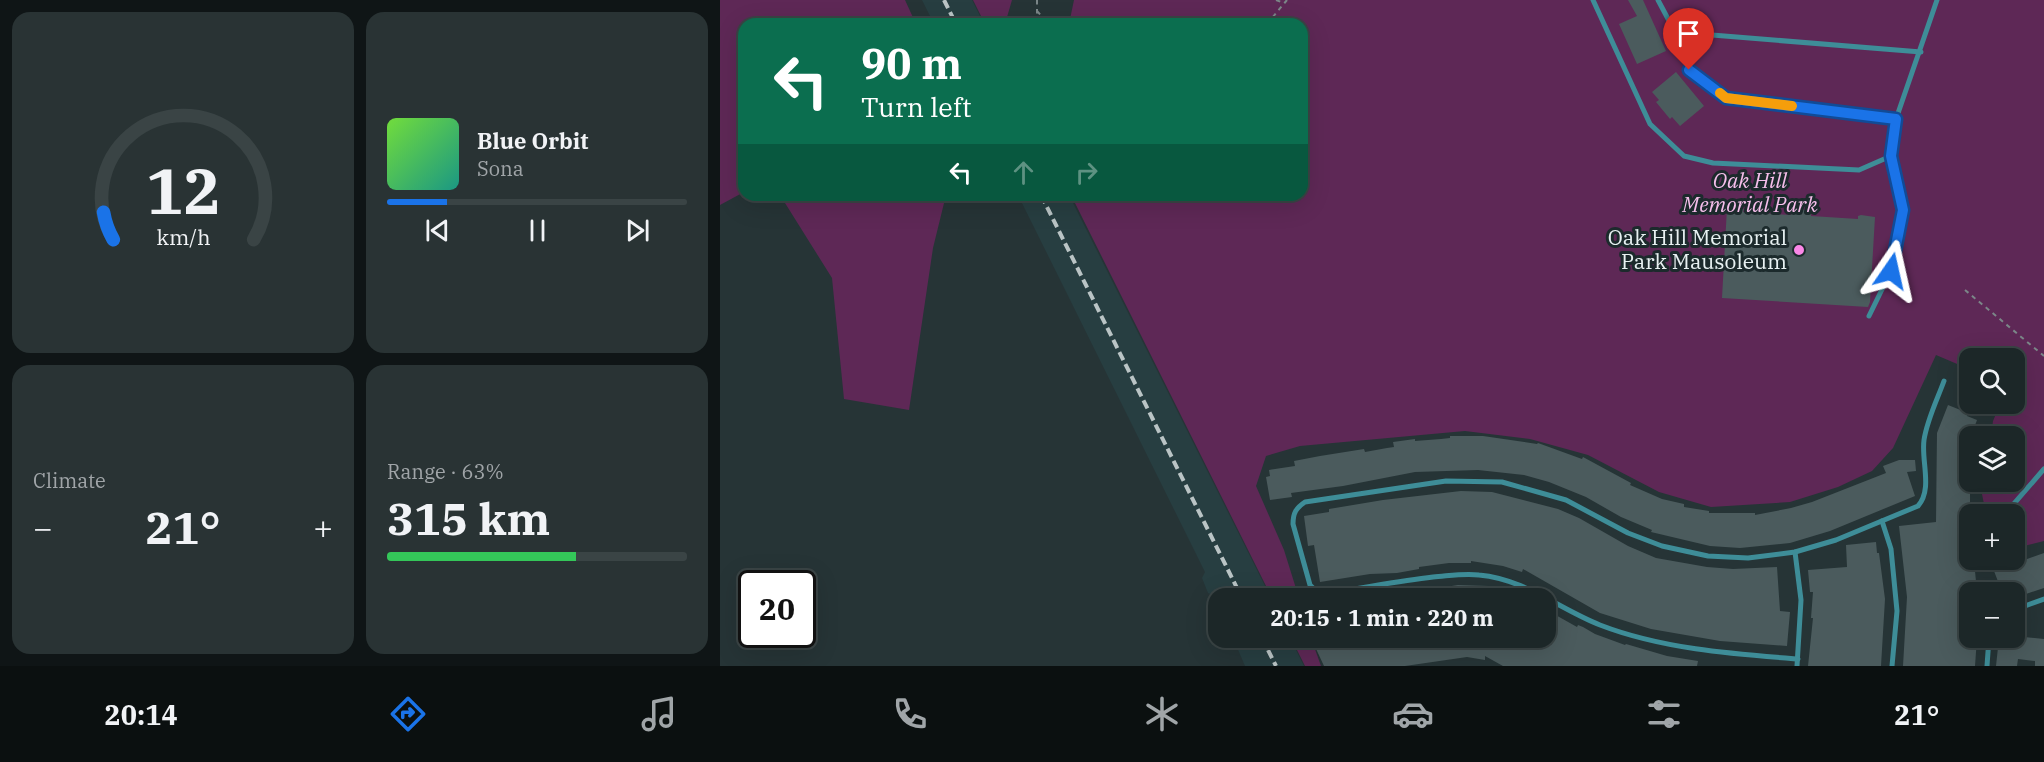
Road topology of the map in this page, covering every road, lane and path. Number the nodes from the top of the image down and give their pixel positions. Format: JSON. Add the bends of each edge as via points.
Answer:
{"nodes":[{"id":1,"x":1037,"y":0,"type":"edge"},
{"id":2,"x":1275,"y":0,"type":"edge"},
{"id":3,"x":1593,"y":0,"type":"edge"},
{"id":4,"x":1658,"y":0,"type":"edge"},
{"id":5,"x":1938,"y":0,"type":"edge"},
{"id":6,"x":1286,"y":2,"type":"edge"},
{"id":7,"x":1037,"y":11,"type":"junction"},
{"id":8,"x":1037,"y":18,"type":"edge"},
{"id":9,"x":1044,"y":18,"type":"edge"},
{"id":10,"x":1272,"y":18,"type":"edge"},
{"id":11,"x":1675,"y":32,"type":"junction"},
{"id":12,"x":1921,"y":52,"type":"junction"},
{"id":13,"x":1896,"y":119,"type":"junction"},
{"id":14,"x":1891,"y":156,"type":"junction"},
{"id":15,"x":1965,"y":290,"type":"dead end"},
{"id":16,"x":1869,"y":316,"type":"dead end"},
{"id":17,"x":2044,"y":356,"type":"edge"},
{"id":18,"x":1944,"y":381,"type":"dead end"},
{"id":19,"x":2044,"y":469,"type":"edge"},
{"id":20,"x":2014,"y":504,"type":"edge"},
{"id":21,"x":1882,"y":521,"type":"junction"},
{"id":22,"x":1795,"y":552,"type":"junction"},
{"id":23,"x":2044,"y":599,"type":"edge"},
{"id":24,"x":2025,"y":606,"type":"edge"},
{"id":25,"x":1988,"y":648,"type":"edge"},
{"id":26,"x":1798,"y":659,"type":"junction"},
{"id":27,"x":1797,"y":666,"type":"edge"},
{"id":28,"x":1892,"y":666,"type":"edge"},
{"id":29,"x":1987,"y":666,"type":"edge"}],
"edges":[{"from":1,"to":7,"type":"path"},
{"from":2,"to":6,"type":"path"},
{"from":3,"to":14,"type":"lane","via":[[1650,124],[1684,156],[1713,163],[1859,170]]},
{"from":4,"to":11,"type":"lane"},
{"from":5,"to":12,"type":"lane"},
{"from":6,"to":10,"type":"path"},
{"from":7,"to":8,"type":"path"},
{"from":7,"to":9,"type":"path"},
{"from":11,"to":12,"type":"lane"},
{"from":11,"to":13,"type":"lane","via":[[1689,70],[1726,98]]},
{"from":12,"to":13,"type":"lane"},
{"from":13,"to":14,"type":"lane"},
{"from":14,"to":16,"type":"lane","via":[[1903,210],[1891,271]]},
{"from":15,"to":17,"type":"path"},
{"from":18,"to":21,"type":"lane","via":[[1924,442],[1922,501]]},
{"from":19,"to":20,"type":"lane"},
{"from":21,"to":22,"type":"lane"},
{"from":21,"to":28,"type":"lane","via":[[1891,549],[1897,610]]},
{"from":22,"to":26,"type":"lane","via":[[1802,600]]},
{"from":22,"to":26,"type":"lane","via":[[1748,558],[1708,556],[1662,546],[1566,500],[1502,482],[1446,481],[1305,502],[1293,515],[1310,585],[1318,593],[1479,574],[1519,584],[1599,625],[1628,634],[1708,651]]},
{"from":23,"to":24,"type":"lane"},
{"from":25,"to":29,"type":"lane"},
{"from":26,"to":27,"type":"lane"}]}
